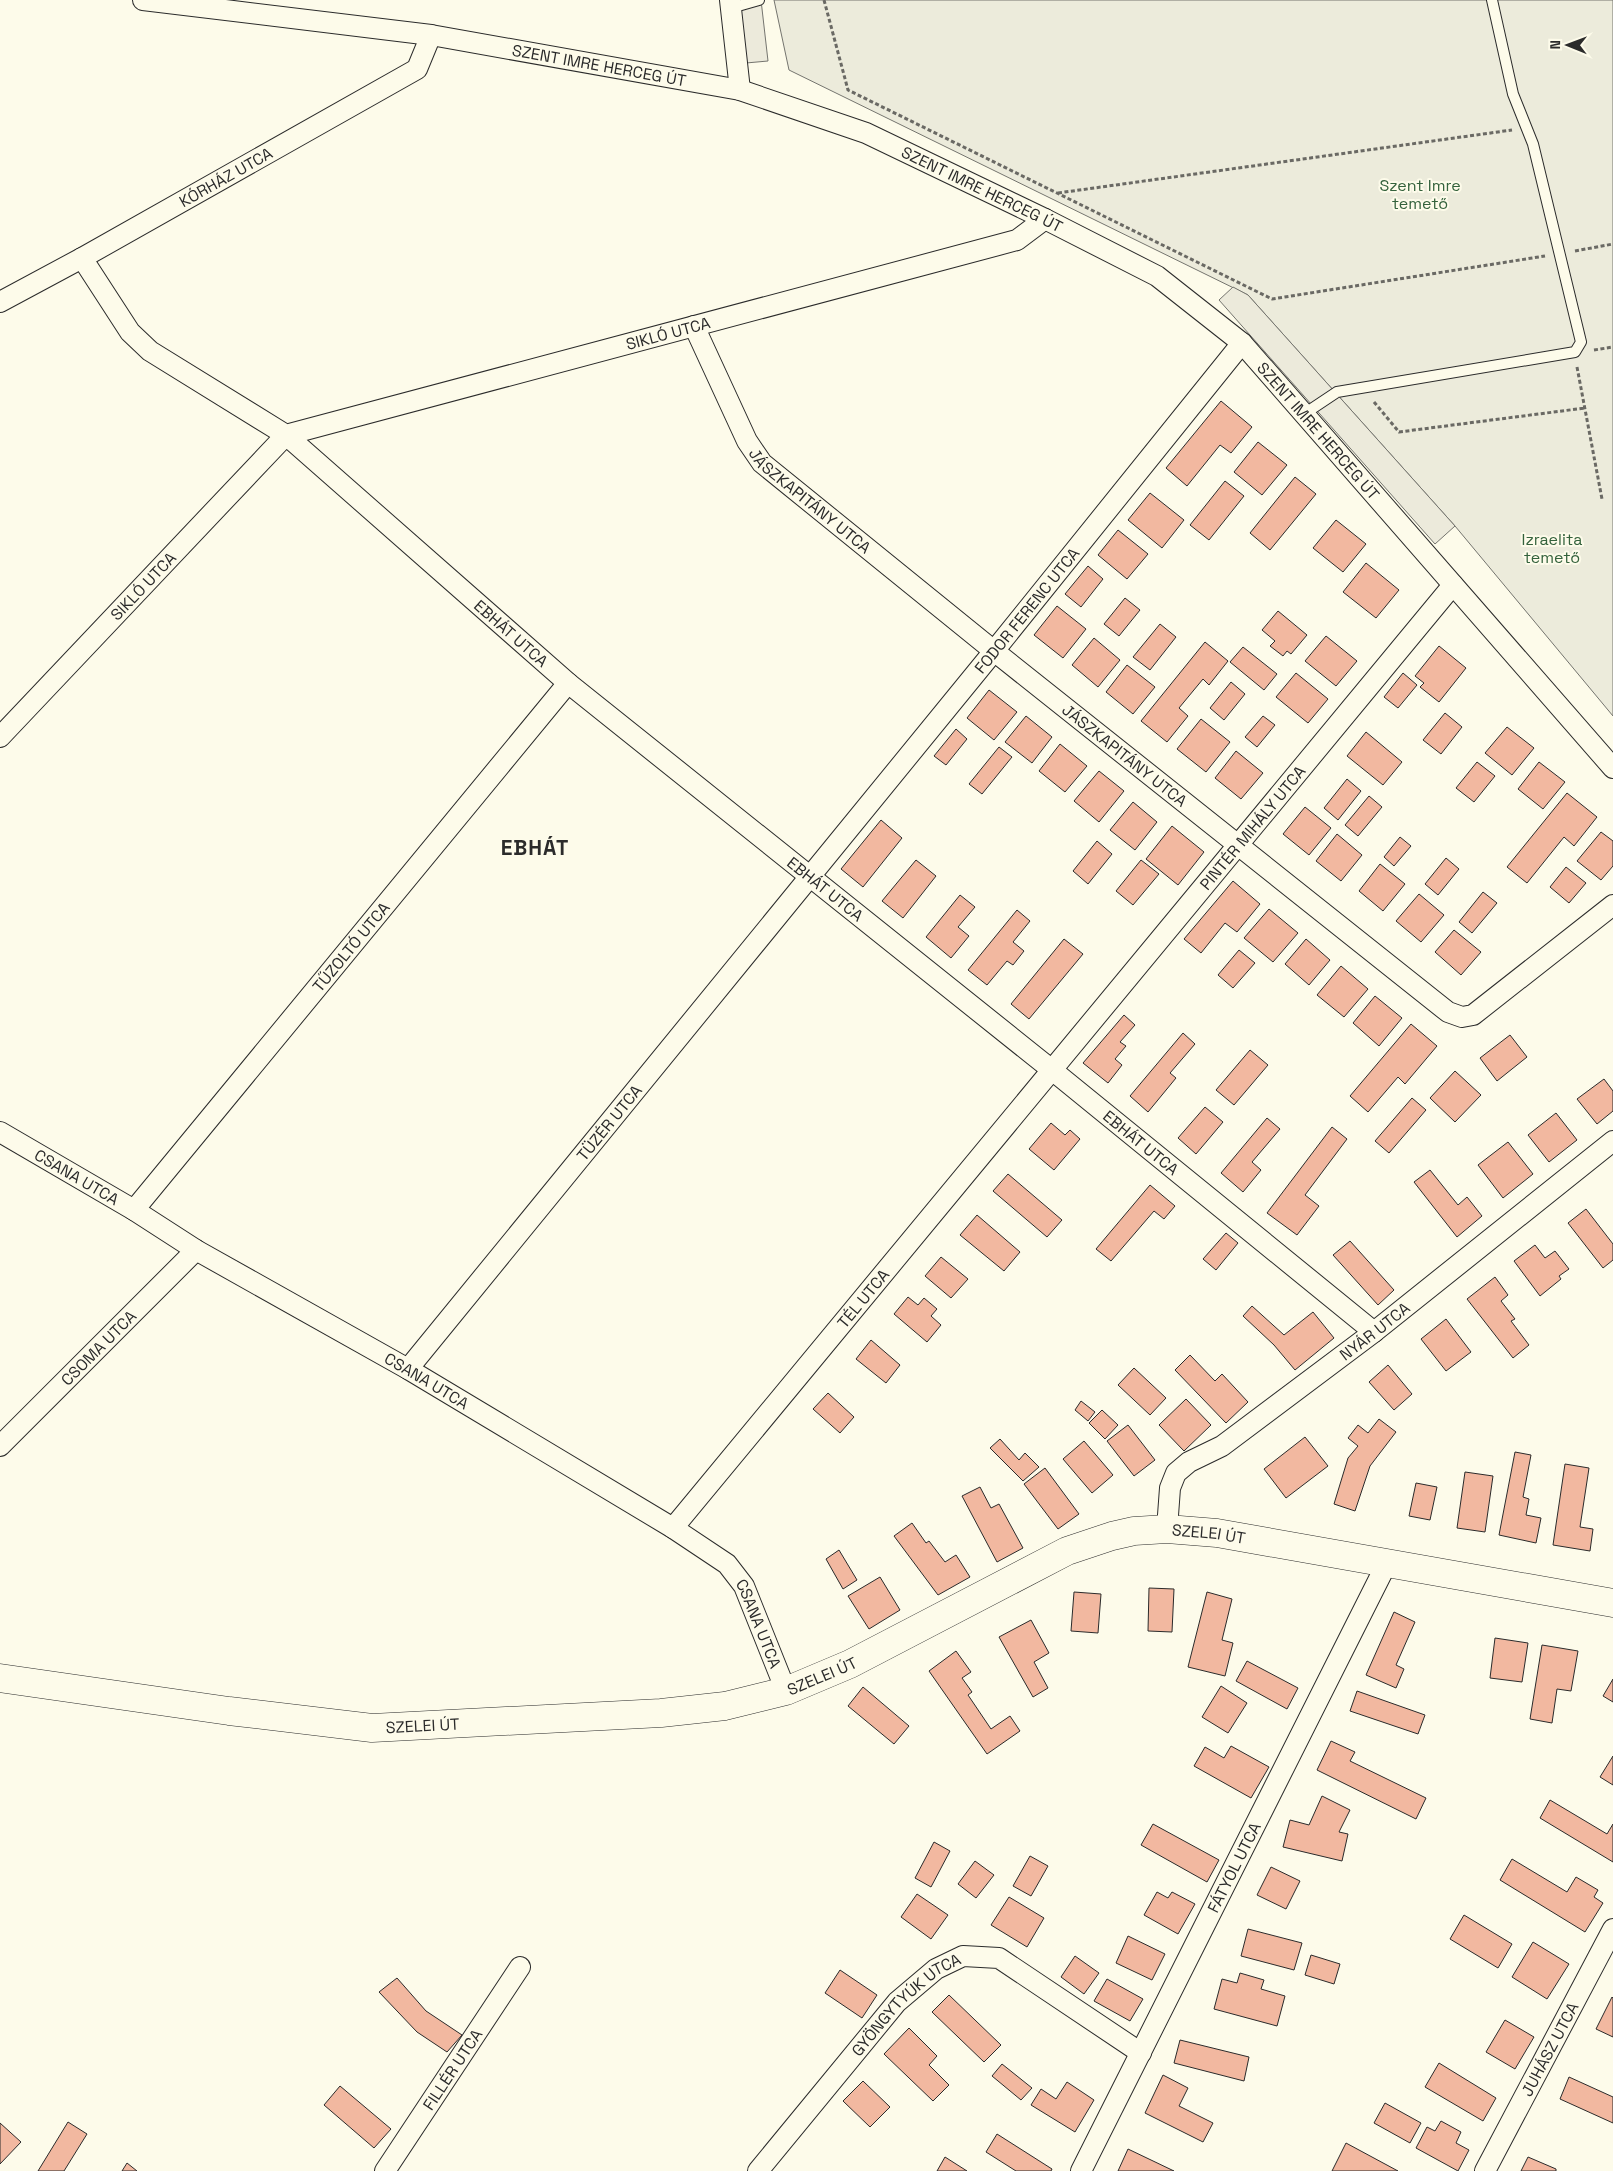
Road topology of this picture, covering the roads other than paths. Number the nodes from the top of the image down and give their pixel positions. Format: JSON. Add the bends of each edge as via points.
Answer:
{"nodes":[{"id":1,"x":143,"y":0,"type":"edge"},
{"id":2,"x":759,"y":0,"type":"edge"},
{"id":3,"x":1492,"y":0,"type":"edge"},
{"id":4,"x":730,"y":4,"type":"edge"},
{"id":5,"x":274,"y":8,"type":"edge"},
{"id":6,"x":431,"y":35,"type":"junction"},
{"id":7,"x":740,"y":90,"type":"junction"},
{"id":8,"x":1046,"y":219,"type":"junction"},
{"id":9,"x":82,"y":258,"type":"junction"},
{"id":10,"x":0,"y":302,"type":"edge"},
{"id":11,"x":694,"y":326,"type":"junction"},
{"id":12,"x":1242,"y":343,"type":"junction"},
{"id":13,"x":1304,"y":414,"type":"junction"},
{"id":14,"x":286,"y":435,"type":"junction"},
{"id":15,"x":1452,"y":585,"type":"junction"},
{"id":16,"x":994,"y":651,"type":"junction"},
{"id":17,"x":568,"y":683,"type":"junction"},
{"id":18,"x":0,"y":737,"type":"edge"},
{"id":19,"x":1613,"y":768,"type":"edge"},
{"id":20,"x":1237,"y":846,"type":"junction"},
{"id":21,"x":810,"y":877,"type":"junction"},
{"id":22,"x":1613,"y":905,"type":"edge"},
{"id":23,"x":1052,"y":1070,"type":"junction"},
{"id":24,"x":0,"y":1132,"type":"edge"},
{"id":25,"x":1613,"y":1141,"type":"edge"},
{"id":26,"x":134,"y":1210,"type":"junction"},
{"id":27,"x":196,"y":1250,"type":"junction"},
{"id":28,"x":1374,"y":1332,"type":"junction"},
{"id":29,"x":408,"y":1369,"type":"junction"},
{"id":30,"x":0,"y":1446,"type":"edge"},
{"id":31,"x":673,"y":1528,"type":"junction"},
{"id":32,"x":1167,"y":1529,"type":"junction"},
{"id":33,"x":1387,"y":1563,"type":"junction"},
{"id":34,"x":1613,"y":1603,"type":"edge"},
{"id":35,"x":0,"y":1678,"type":"edge"},
{"id":36,"x":786,"y":1691,"type":"junction"},
{"id":37,"x":1613,"y":1929,"type":"edge"},
{"id":38,"x":520,"y":1967,"type":"dead end"},
{"id":39,"x":1140,"y":2053,"type":"junction"},
{"id":40,"x":385,"y":2171,"type":"edge"},
{"id":41,"x":758,"y":2171,"type":"edge"},
{"id":42,"x":1081,"y":2171,"type":"edge"},
{"id":43,"x":1485,"y":2171,"type":"edge"}],
"edges":[{"from":1,"to":5,"type":"street","name":"SZENT IMRE HERCEG ÚT"},
{"from":2,"to":4,"type":"lane"},
{"from":3,"to":13,"type":"lane","via":[[1513,94],[1533,144],[1581,342],[1575,352],[1337,392]]},
{"from":4,"to":7,"type":"street"},
{"from":5,"to":6,"type":"street","name":"SZENT IMRE HERCEG ÚT"},
{"from":6,"to":7,"type":"street","name":"SZENT IMRE HERCEG ÚT"},
{"from":6,"to":9,"type":"street","name":"KÓRHÁZ UTCA","via":[[417,69]]},
{"from":7,"to":8,"type":"street","name":"SZENT IMRE HERCEG ÚT","via":[[866,133]]},
{"from":8,"to":11,"type":"street","name":"SIKLÓ UTCA","via":[[1017,240]]},
{"from":8,"to":12,"type":"street","name":"SZENT IMRE HERCEG ÚT","via":[[1157,276]]},
{"from":9,"to":10,"type":"street","name":"KÓRHÁZ UTCA"},
{"from":9,"to":14,"type":"street","via":[[130,332],[150,351]]},
{"from":11,"to":14,"type":"street","name":"SIKLÓ UTCA"},
{"from":11,"to":16,"type":"street","name":"JÁSZKAPITÁNY UTCA","via":[[746,441],[762,463]]},
{"from":12,"to":13,"type":"street","name":"SZENT IMRE HERCEG ÚT"},
{"from":12,"to":16,"type":"street","name":"FODOR FERENC UTCA"},
{"from":13,"to":15,"type":"street","name":"SZENT IMRE HERCEG ÚT"},
{"from":14,"to":17,"type":"street","name":"EBHÁT UTCA"},
{"from":14,"to":18,"type":"street","name":"SIKLÓ UTCA"},
{"from":15,"to":19,"type":"street","name":"SZENT IMRE HERCEG ÚT"},
{"from":15,"to":20,"type":"street","name":"PINTÉR MIHÁLY UTCA"},
{"from":16,"to":20,"type":"street","name":"JÁSZKAPITÁNY UTCA"},
{"from":16,"to":21,"type":"street","name":"FODOR FERENC UTCA"},
{"from":17,"to":21,"type":"street","name":"EBHÁT UTCA"},
{"from":17,"to":26,"type":"street","name":"TŰZOLTÓ UTCA"},
{"from":20,"to":22,"type":"street","name":"JÁSZKAPITÁNY UTCA","via":[[1448,1012],[1462,1017],[1473,1014]]},
{"from":20,"to":23,"type":"street","name":"PINTÉR MIHÁLY UTCA"},
{"from":21,"to":23,"type":"street","name":"EBHÁT UTCA"},
{"from":21,"to":29,"type":"street","name":"TÜZÉR UTCA"},
{"from":23,"to":28,"type":"street","name":"EBHÁT UTCA"},
{"from":23,"to":31,"type":"street","name":"TÉL UTCA"},
{"from":24,"to":26,"type":"street","name":"CSANA UTCA"},
{"from":25,"to":28,"type":"street","name":"NYÁR UTCA"},
{"from":26,"to":27,"type":"street","name":"CSANA UTCA"},
{"from":27,"to":29,"type":"street","name":"CSANA UTCA"},
{"from":27,"to":30,"type":"street","name":"CSOMA UTCA"},
{"from":28,"to":32,"type":"street","name":"NYÁR UTCA","via":[[1222,1446],[1188,1462],[1176,1473],[1170,1488]]},
{"from":29,"to":31,"type":"street","name":"CSANA UTCA"},
{"from":31,"to":36,"type":"street","name":"CSANA UTCA","via":[[727,1564],[744,1586]]},
{"from":32,"to":33,"type":"main road","name":"SZELEI ÚT","via":[[1217,1534]]},
{"from":32,"to":36,"type":"main road","name":"SZELEI ÚT","via":[[1134,1531],[1067,1551],[850,1664]]},
{"from":33,"to":34,"type":"main road","name":"SZELEI ÚT"},
{"from":33,"to":39,"type":"street","name":"FÁTYOL UTCA"},
{"from":35,"to":36,"type":"main road","name":"SZELEI ÚT","via":[[372,1728],[661,1713],[725,1706]]},
{"from":37,"to":43,"type":"street","name":"JUHÁSZ UTCA"},
{"from":38,"to":40,"type":"street","name":"FILLÉR UTCA"},
{"from":39,"to":41,"type":"street","name":"GYÖNGYTYÚK UTCA","via":[[999,1958],[963,1956],[936,1968],[897,2002]]},
{"from":39,"to":42,"type":"street","name":"FÁTYOL UTCA"}]}
